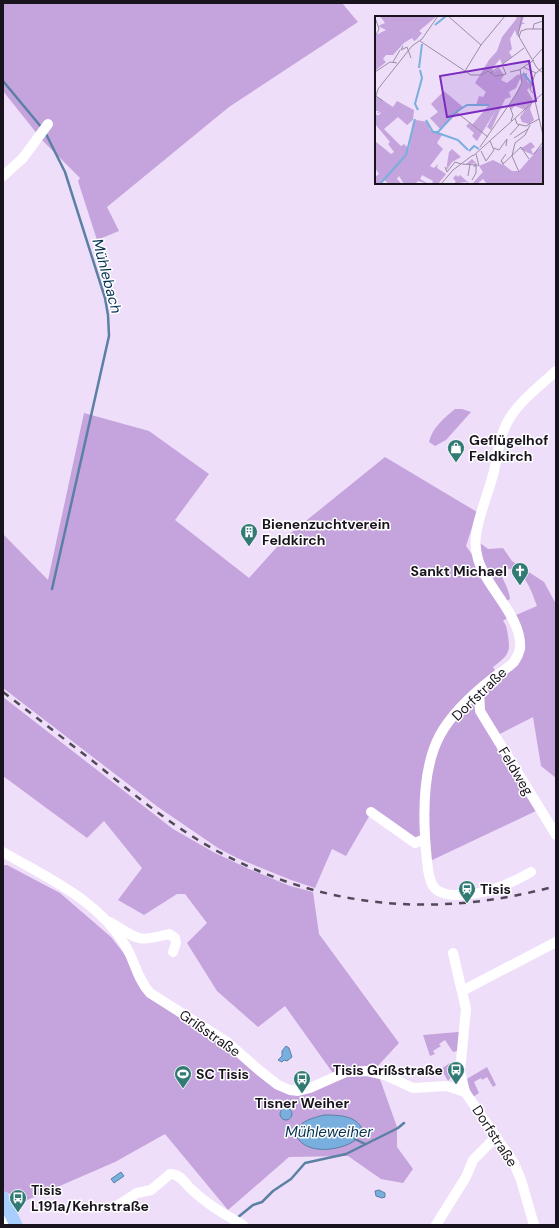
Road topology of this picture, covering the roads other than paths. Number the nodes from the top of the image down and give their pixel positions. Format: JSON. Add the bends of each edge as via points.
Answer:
{"nodes":[{"id":1,"x":45,"y":129,"type":"dead end"},
{"id":2,"x":3,"y":176,"type":"edge"},
{"id":3,"x":556,"y":371,"type":"edge"},
{"id":4,"x":479,"y":690,"type":"junction"},
{"id":5,"x":466,"y":703,"type":"junction"},
{"id":6,"x":479,"y":705,"type":"junction"},
{"id":7,"x":371,"y":812,"type":"dead end"},
{"id":8,"x":556,"y":835,"type":"edge"},
{"id":9,"x":424,"y":839,"type":"junction"},
{"id":10,"x":3,"y":852,"type":"edge"},
{"id":11,"x":14,"y":858,"type":"junction"},
{"id":12,"x":3,"y":861,"type":"edge"},
{"id":13,"x":531,"y":872,"type":"dead end"},
{"id":14,"x":102,"y":917,"type":"junction"},
{"id":15,"x":556,"y":942,"type":"edge"},
{"id":16,"x":173,"y":952,"type":"dead end"},
{"id":17,"x":453,"y":953,"type":"dead end"},
{"id":18,"x":462,"y":991,"type":"junction"},
{"id":19,"x":460,"y":1071,"type":"junction"},
{"id":20,"x":447,"y":1086,"type":"junction"},
{"id":21,"x":465,"y":1092,"type":"junction"},
{"id":22,"x":496,"y":1137,"type":"junction"},
{"id":23,"x":3,"y":1198,"type":"edge"},
{"id":24,"x":116,"y":1206,"type":"dead end"},
{"id":25,"x":11,"y":1222,"type":"edge"},
{"id":26,"x":238,"y":1222,"type":"edge"},
{"id":27,"x":436,"y":1225,"type":"edge"},
{"id":28,"x":534,"y":1225,"type":"edge"}],
"edges":[{"from":1,"to":2,"type":"street","via":[[23,158]]},
{"from":3,"to":4,"type":"street","name":"Dorfstraße","via":[[518,405],[501,435],[476,535],[478,559],[490,585],[509,612],[520,650],[515,661]]},
{"from":4,"to":5,"type":"street","name":"Dorfstraße"},
{"from":4,"to":6,"type":"street","name":"Feldweg"},
{"from":5,"to":6,"type":"street"},
{"from":5,"to":9,"type":"street","name":"Dorfstraße","via":[[445,728],[436,745],[425,794]]},
{"from":6,"to":8,"type":"street","name":"Feldweg","via":[[480,711]]},
{"from":7,"to":9,"type":"street","via":[[415,843]]},
{"from":9,"to":13,"type":"street","name":"Dorfstraße","via":[[428,871],[432,886],[437,892],[453,895],[486,893],[504,887]]},
{"from":10,"to":11,"type":"street","name":"Grißstraße"},
{"from":11,"to":12,"type":"street"},
{"from":11,"to":14,"type":"street","name":"Grißstraße","via":[[67,889]]},
{"from":14,"to":16,"type":"street","name":"Grißstraße","via":[[136,939],[169,934],[175,938]]},
{"from":14,"to":20,"type":"street","name":"Grißstraße","via":[[126,945],[142,984],[150,993],[227,1042],[278,1085],[298,1091],[346,1072],[367,1071],[385,1075],[413,1088]]},
{"from":15,"to":18,"type":"street"},
{"from":17,"to":18,"type":"street","name":"Dorfstraße"},
{"from":18,"to":19,"type":"street","name":"Dorfstraße","via":[[466,1009]]},
{"from":19,"to":20,"type":"street"},
{"from":19,"to":21,"type":"street","name":"Dorfstraße"},
{"from":20,"to":21,"type":"street","name":"Grißstraße"},
{"from":21,"to":22,"type":"street","name":"Dorfstraße"},
{"from":22,"to":27,"type":"street","via":[[473,1160],[457,1193]]},
{"from":22,"to":28,"type":"street","name":"Dorfstraße","via":[[514,1163]]},
{"from":23,"to":25,"type":"main road"},
{"from":24,"to":26,"type":"street","via":[[137,1193],[151,1190],[173,1173],[197,1195]]}]}
